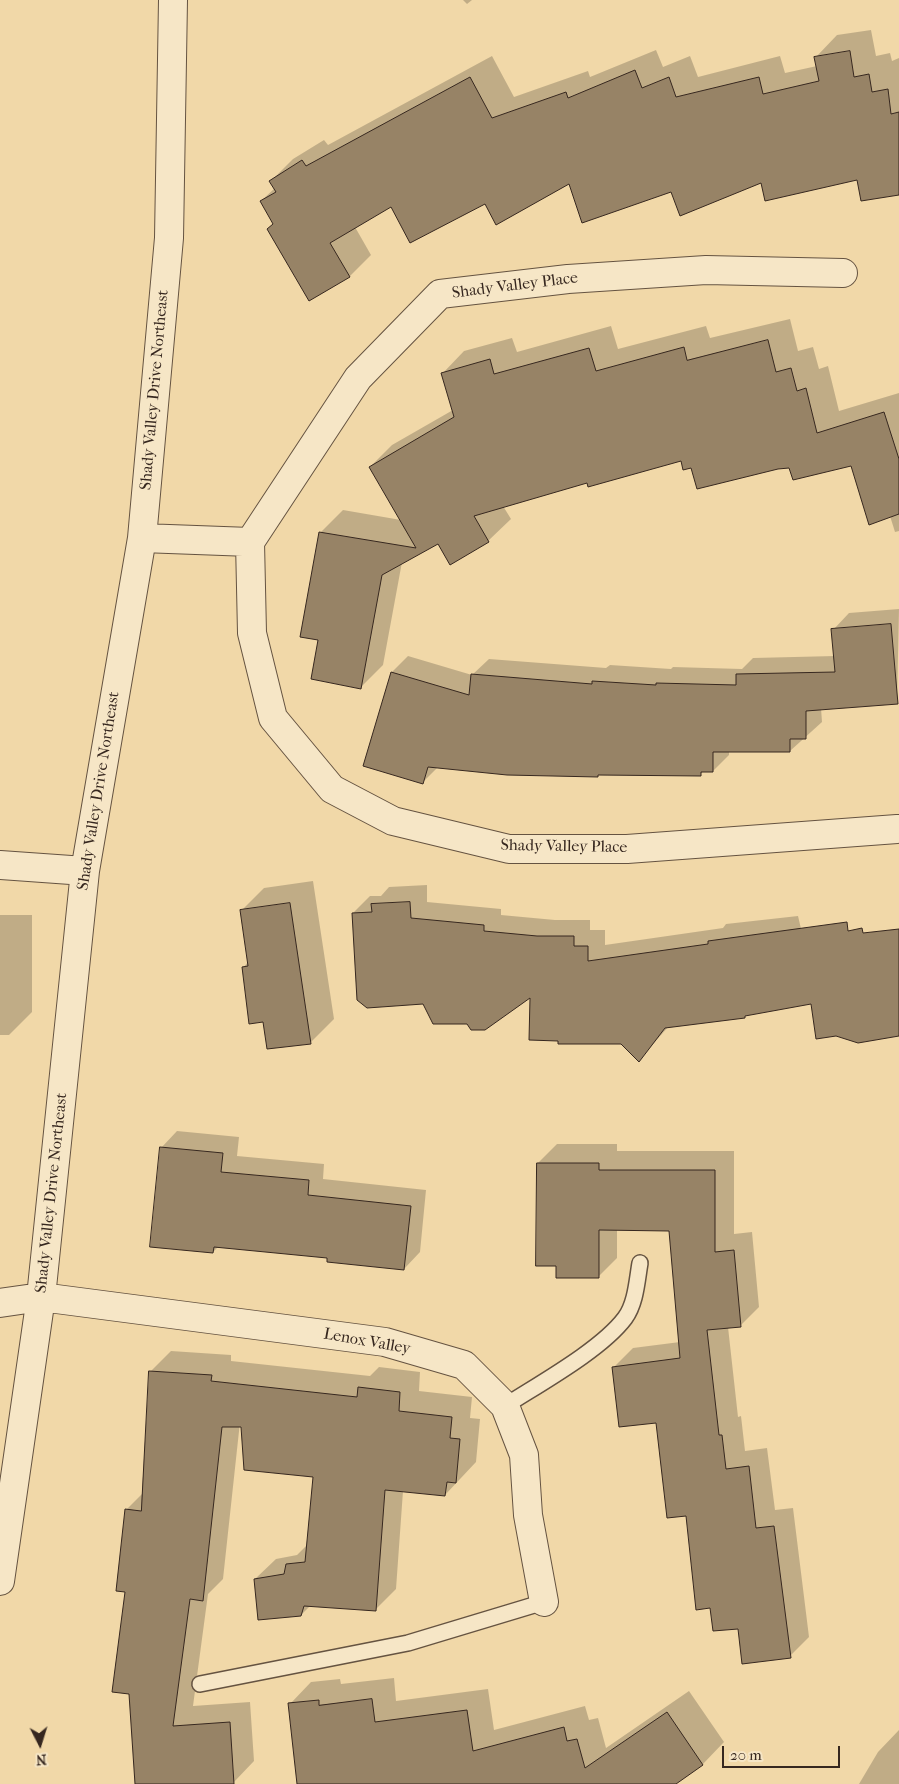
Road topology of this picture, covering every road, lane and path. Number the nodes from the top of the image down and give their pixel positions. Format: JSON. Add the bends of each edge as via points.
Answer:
{"nodes":[{"id":1,"x":173,"y":0,"type":"edge"},
{"id":2,"x":843,"y":274,"type":"dead end"},
{"id":3,"x":142,"y":538,"type":"junction"},
{"id":4,"x":250,"y":542,"type":"junction"},
{"id":5,"x":897,"y":829,"type":"dead end"},
{"id":6,"x":0,"y":865,"type":"edge"},
{"id":7,"x":85,"y":871,"type":"junction"},
{"id":8,"x":640,"y":1263,"type":"dead end"},
{"id":9,"x":41,"y":1297,"type":"junction"},
{"id":10,"x":0,"y":1304,"type":"edge"},
{"id":11,"x":505,"y":1406,"type":"junction"},
{"id":12,"x":0,"y":1581,"type":"edge"},
{"id":13,"x":544,"y":1602,"type":"joint"},
{"id":14,"x":200,"y":1684,"type":"dead end"}],
"edges":[{"from":1,"to":3,"type":"street","name":"Shady Valley Drive Northeast","via":[[169,238]]},
{"from":2,"to":4,"type":"street","name":"Shady Valley Place","via":[[706,270],[568,279],[440,294],[358,378]]},
{"from":3,"to":4,"type":"street"},
{"from":3,"to":7,"type":"street","name":"Shady Valley Drive Northeast"},
{"from":4,"to":5,"type":"street","name":"Shady Valley Place","via":[[252,633],[273,718],[332,789],[393,821],[509,849],[627,849]]},
{"from":6,"to":7,"type":"street"},
{"from":7,"to":9,"type":"street","name":"Shady Valley Drive Northeast"},
{"from":8,"to":11,"type":"lane","via":[[626,1317],[582,1356]]},
{"from":9,"to":10,"type":"street","name":"Lenox Valley"},
{"from":9,"to":11,"type":"street","name":"Lenox Valley","via":[[385,1342],[464,1365]]},
{"from":9,"to":12,"type":"street","name":"Shady Valley Drive Northeast"},
{"from":11,"to":13,"type":"street","name":"Lenox Valley","via":[[524,1455],[528,1515]]},
{"from":13,"to":14,"type":"lane","via":[[408,1643]]}]}
